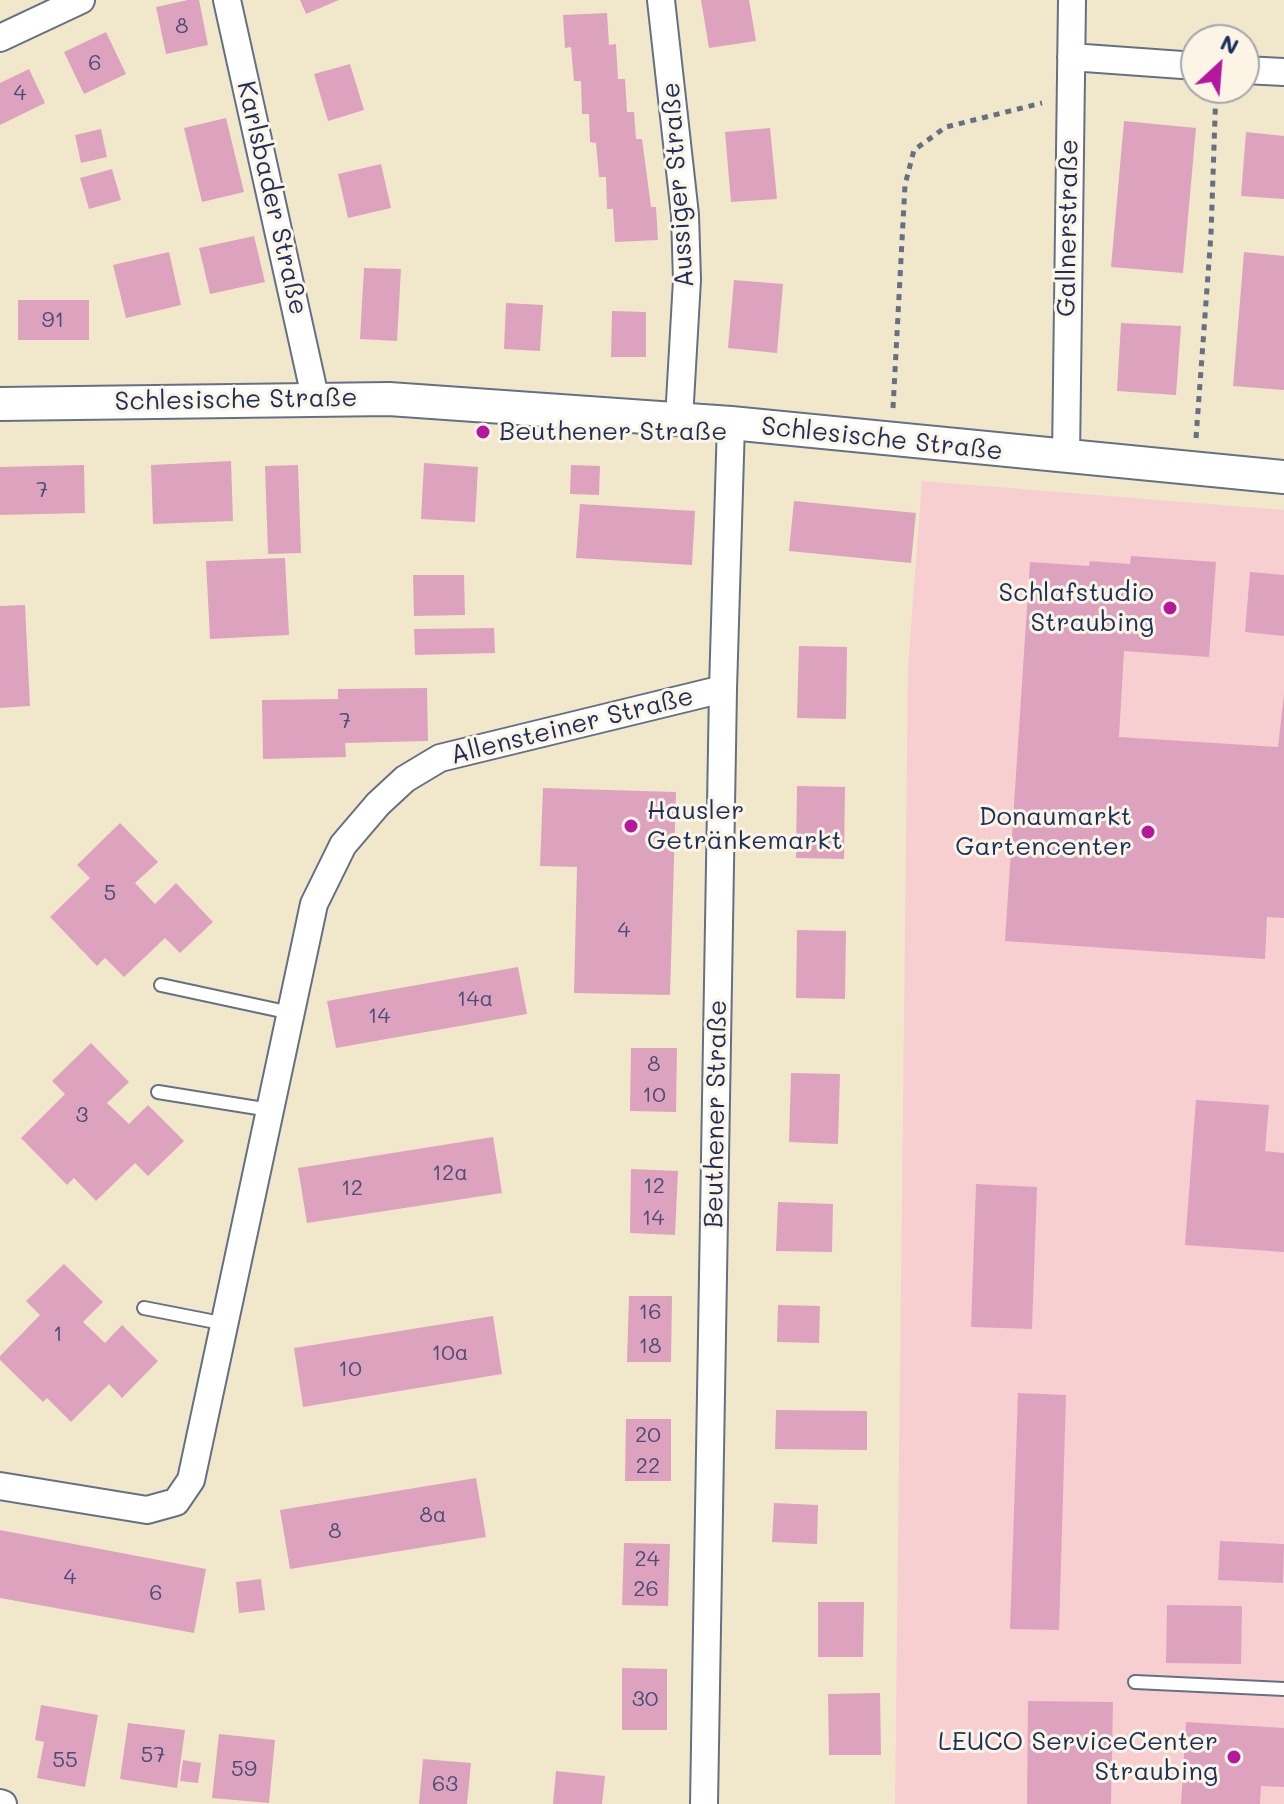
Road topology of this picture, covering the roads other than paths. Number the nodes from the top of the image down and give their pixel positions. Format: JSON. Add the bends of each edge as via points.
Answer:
{"nodes":[{"id":1,"x":81,"y":0,"type":"edge"},
{"id":2,"x":227,"y":0,"type":"edge"},
{"id":3,"x":661,"y":0,"type":"edge"},
{"id":4,"x":1072,"y":0,"type":"edge"},
{"id":5,"x":0,"y":38,"type":"edge"},
{"id":6,"x":1071,"y":57,"type":"junction"},
{"id":7,"x":1180,"y":65,"type":"edge"},
{"id":8,"x":1260,"y":71,"type":"edge"},
{"id":9,"x":1284,"y":72,"type":"edge"},
{"id":10,"x":315,"y":397,"type":"junction"},
{"id":11,"x":0,"y":404,"type":"edge"},
{"id":12,"x":679,"y":419,"type":"junction"},
{"id":13,"x":731,"y":423,"type":"junction"},
{"id":14,"x":1066,"y":457,"type":"junction"},
{"id":15,"x":1284,"y":477,"type":"edge"},
{"id":16,"x":723,"y":689,"type":"junction"},
{"id":17,"x":161,"y":985,"type":"dead end"},
{"id":18,"x":291,"y":1013,"type":"junction"},
{"id":19,"x":158,"y":1092,"type":"dead end"},
{"id":20,"x":270,"y":1110,"type":"junction"},
{"id":21,"x":144,"y":1308,"type":"dead end"},
{"id":22,"x":226,"y":1324,"type":"junction"},
{"id":23,"x":0,"y":1486,"type":"edge"},
{"id":24,"x":1135,"y":1682,"type":"dead end"},
{"id":25,"x":1284,"y":1689,"type":"edge"},
{"id":26,"x":704,"y":1804,"type":"edge"}],
"edges":[{"from":1,"to":5,"type":"street"},
{"from":2,"to":10,"type":"street","name":"Karlsbader Straße"},
{"from":3,"to":12,"type":"street","name":"Aussiger Straße","via":[[685,215]]},
{"from":4,"to":6,"type":"street","name":"Gallnerstraße"},
{"from":6,"to":7,"type":"street"},
{"from":6,"to":14,"type":"street","name":"Gallnerstraße"},
{"from":8,"to":9,"type":"street"},
{"from":10,"to":11,"type":"street","name":"Schlesische Straße"},
{"from":10,"to":12,"type":"street","name":"Schlesische Straße"},
{"from":12,"to":13,"type":"street","name":"Schlesische Straße"},
{"from":13,"to":14,"type":"street","name":"Schlesische Straße"},
{"from":13,"to":16,"type":"street","name":"Beuthener Straße"},
{"from":14,"to":15,"type":"street","name":"Schlesische Straße"},
{"from":16,"to":18,"type":"street","name":"Allensteiner Straße","via":[[440,758],[405,779],[343,845],[331,869],[314,904]]},
{"from":16,"to":26,"type":"street","name":"Beuthener Straße"},
{"from":17,"to":18,"type":"lane"},
{"from":18,"to":20,"type":"street","name":"Allensteiner Straße"},
{"from":19,"to":20,"type":"lane"},
{"from":20,"to":22,"type":"street","name":"Allensteiner Straße"},
{"from":21,"to":22,"type":"lane"},
{"from":22,"to":23,"type":"street","name":"Allensteiner Straße","via":[[191,1480],[176,1502],[147,1510]]},
{"from":24,"to":25,"type":"lane"}]}
